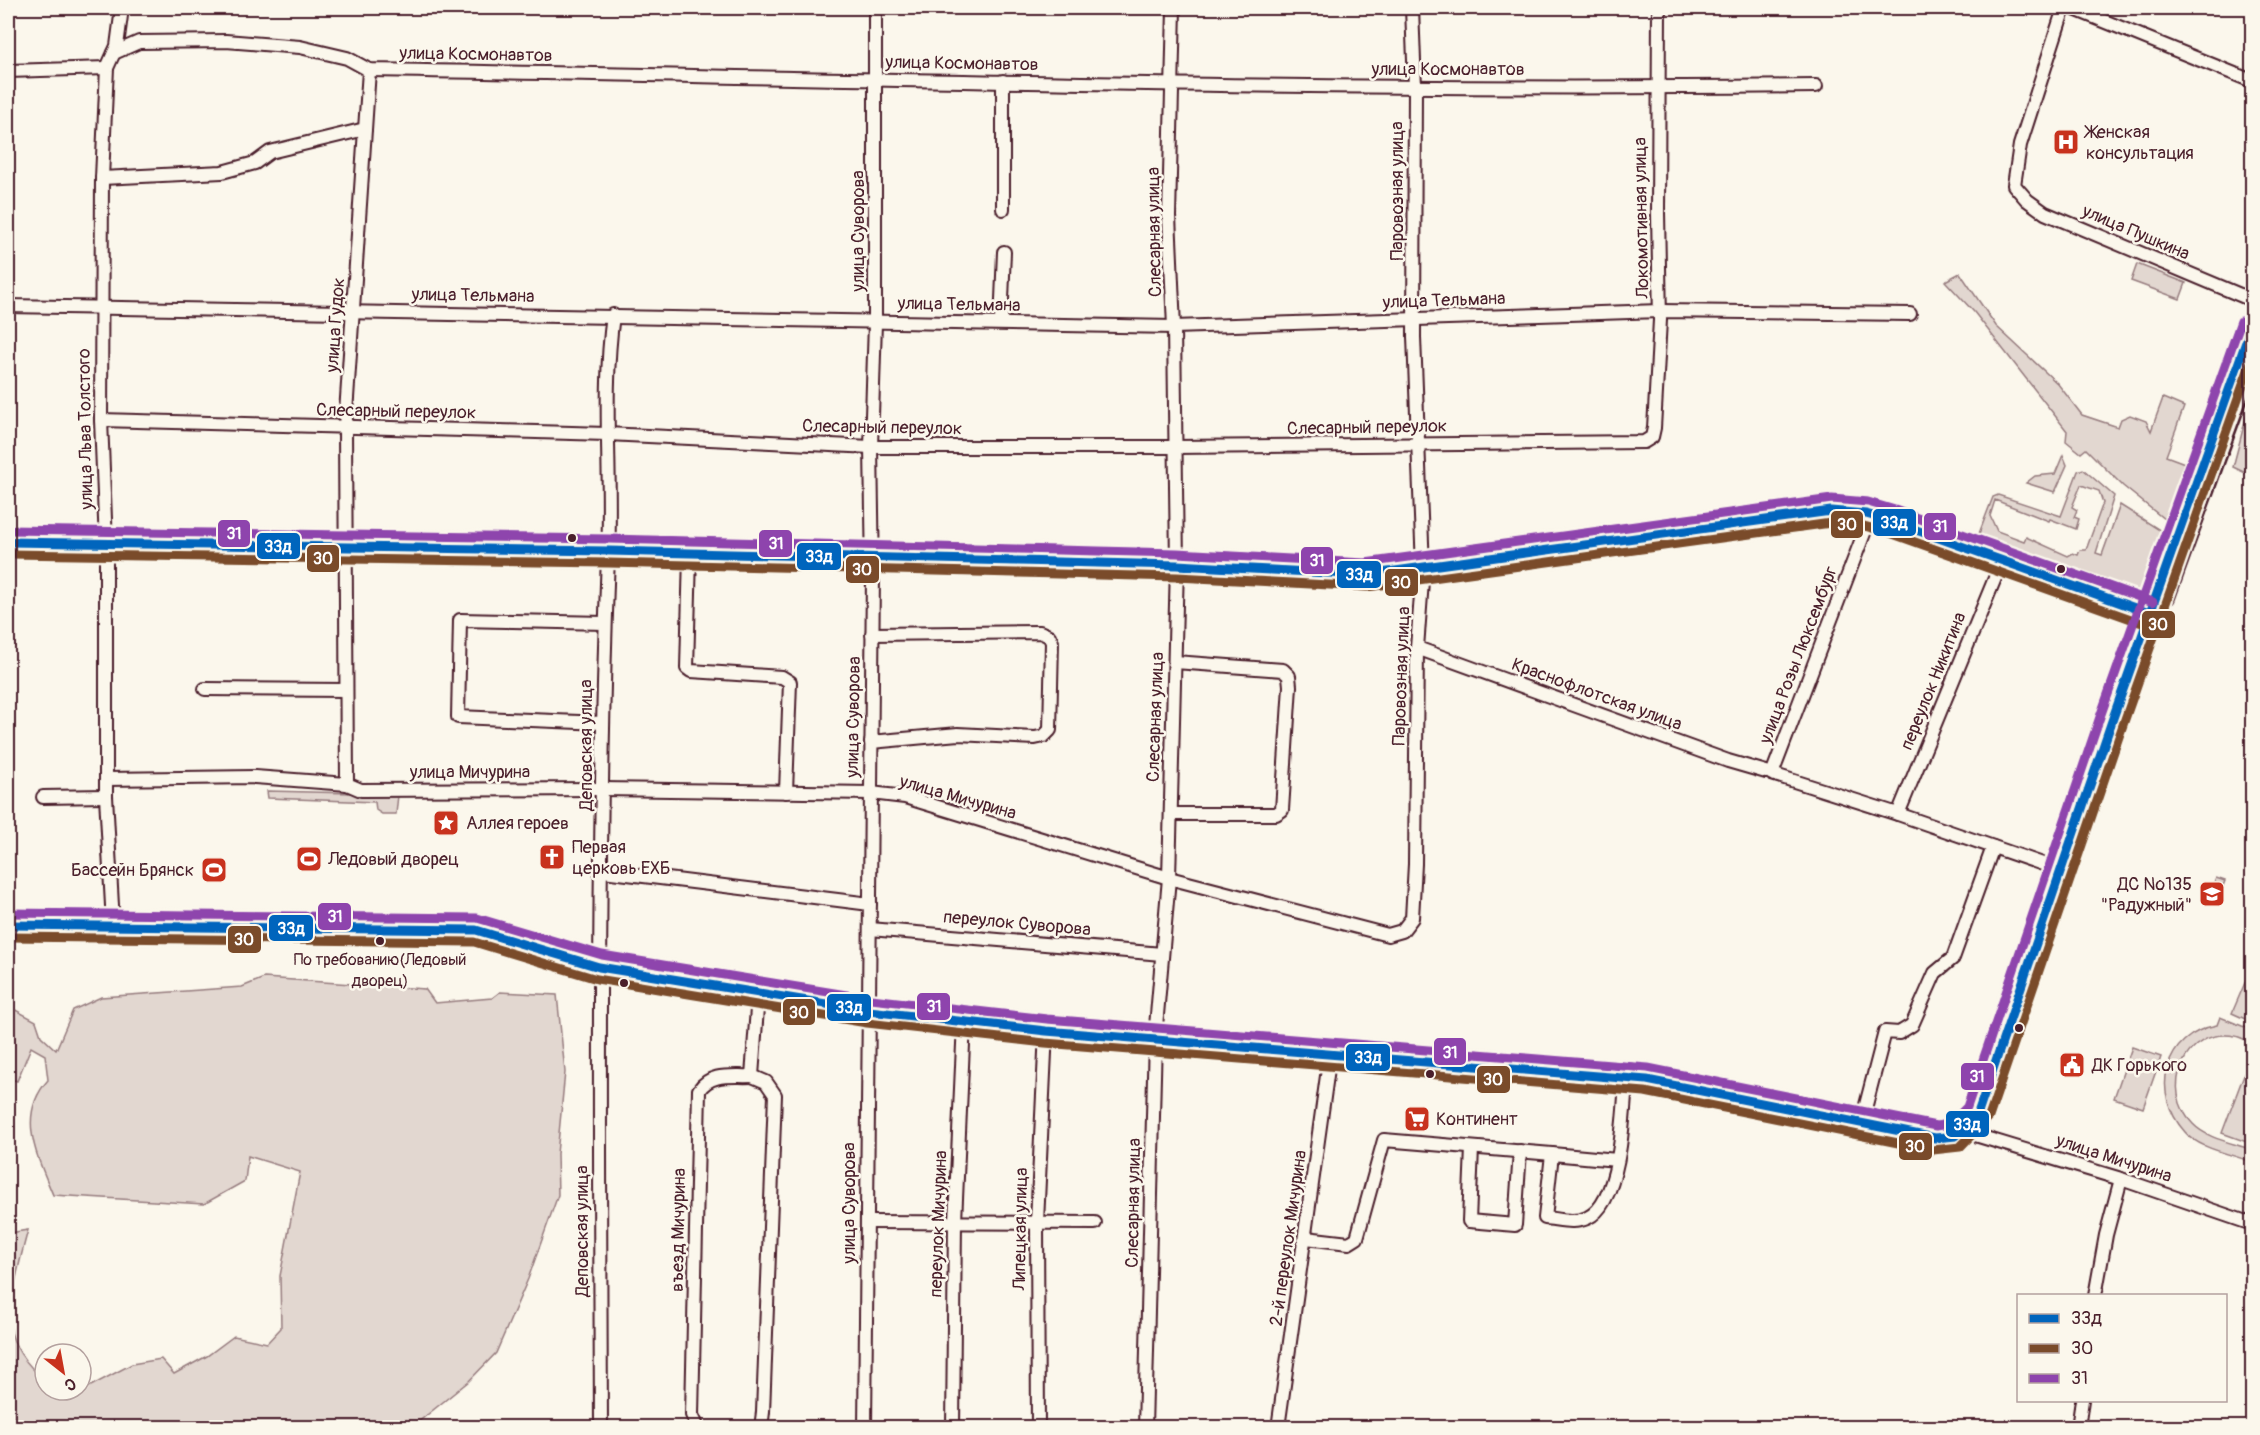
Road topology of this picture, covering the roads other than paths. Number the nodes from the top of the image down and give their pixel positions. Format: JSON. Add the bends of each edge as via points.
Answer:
{"nodes":[{"id":1,"x":122,"y":8,"type":"edge"},
{"id":2,"x":875,"y":8,"type":"edge"},
{"id":3,"x":1174,"y":8,"type":"edge"},
{"id":4,"x":1412,"y":8,"type":"edge"},
{"id":5,"x":1659,"y":8,"type":"edge"},
{"id":6,"x":2064,"y":8,"type":"edge"},
{"id":7,"x":2072,"y":8,"type":"edge"},
{"id":8,"x":121,"y":24,"type":"junction"},
{"id":9,"x":139,"y":42,"type":"junction"},
{"id":10,"x":114,"y":53,"type":"junction"},
{"id":11,"x":107,"y":68,"type":"junction"},
{"id":12,"x":369,"y":70,"type":"junction"},
{"id":13,"x":8,"y":71,"type":"edge"},
{"id":14,"x":877,"y":79,"type":"junction"},
{"id":15,"x":1003,"y":81,"type":"junction"},
{"id":16,"x":2253,"y":81,"type":"edge"},
{"id":17,"x":1173,"y":85,"type":"junction"},
{"id":18,"x":1816,"y":86,"type":"dead end"},
{"id":19,"x":1415,"y":87,"type":"junction"},
{"id":20,"x":1658,"y":88,"type":"junction"},
{"id":21,"x":364,"y":129,"type":"junction"},
{"id":22,"x":102,"y":178,"type":"junction"},
{"id":23,"x":1004,"y":208,"type":"dead end"},
{"id":24,"x":1004,"y":252,"type":"dead end"},
{"id":25,"x":2253,"y":300,"type":"edge"},
{"id":26,"x":8,"y":306,"type":"edge"},
{"id":27,"x":102,"y":308,"type":"junction"},
{"id":28,"x":355,"y":310,"type":"junction"},
{"id":29,"x":1660,"y":311,"type":"junction"},
{"id":30,"x":1910,"y":314,"type":"dead end"},
{"id":31,"x":613,"y":315,"type":"junction"},
{"id":32,"x":1414,"y":319,"type":"junction"},
{"id":33,"x":875,"y":321,"type":"junction"},
{"id":34,"x":1001,"y":323,"type":"junction"},
{"id":35,"x":2253,"y":325,"type":"edge"},
{"id":36,"x":1174,"y":327,"type":"junction"},
{"id":37,"x":2253,"y":362,"type":"edge"},
{"id":38,"x":101,"y":420,"type":"junction"},
{"id":39,"x":345,"y":428,"type":"junction"},
{"id":40,"x":1654,"y":428,"type":"joint"},
{"id":41,"x":607,"y":434,"type":"junction"},
{"id":42,"x":1418,"y":444,"type":"junction"},
{"id":43,"x":871,"y":447,"type":"junction"},
{"id":44,"x":1174,"y":447,"type":"junction"},
{"id":45,"x":1871,"y":515,"type":"junction"},
{"id":46,"x":8,"y":542,"type":"edge"},
{"id":47,"x":106,"y":544,"type":"junction"},
{"id":48,"x":346,"y":549,"type":"junction"},
{"id":49,"x":609,"y":551,"type":"junction"},
{"id":50,"x":690,"y":555,"type":"junction"},
{"id":51,"x":873,"y":559,"type":"junction"},
{"id":52,"x":2002,"y":561,"type":"junction"},
{"id":53,"x":1177,"y":565,"type":"junction"},
{"id":54,"x":1423,"y":568,"type":"junction"},
{"id":55,"x":2149,"y":613,"type":"junction"},
{"id":56,"x":605,"y":623,"type":"junction"},
{"id":57,"x":872,"y":634,"type":"junction"},
{"id":58,"x":1418,"y":648,"type":"junction"},
{"id":59,"x":1175,"y":662,"type":"junction"},
{"id":60,"x":205,"y":688,"type":"dead end"},
{"id":61,"x":346,"y":690,"type":"junction"},
{"id":62,"x":603,"y":723,"type":"junction"},
{"id":63,"x":871,"y":742,"type":"junction"},
{"id":64,"x":1769,"y":773,"type":"junction"},
{"id":65,"x":106,"y":779,"type":"junction"},
{"id":66,"x":346,"y":784,"type":"junction"},
{"id":67,"x":603,"y":789,"type":"junction"},
{"id":68,"x":786,"y":792,"type":"junction"},
{"id":69,"x":871,"y":793,"type":"junction"},
{"id":70,"x":106,"y":796,"type":"junction"},
{"id":71,"x":44,"y":797,"type":"dead end"},
{"id":72,"x":1171,"y":813,"type":"junction"},
{"id":73,"x":1898,"y":814,"type":"junction"},
{"id":74,"x":1993,"y":847,"type":"junction"},
{"id":75,"x":2060,"y":870,"type":"junction"},
{"id":76,"x":603,"y":871,"type":"junction"},
{"id":77,"x":1169,"y":878,"type":"junction"},
{"id":78,"x":870,"y":904,"type":"junction"},
{"id":79,"x":113,"y":924,"type":"junction"},
{"id":80,"x":8,"y":925,"type":"edge"},
{"id":81,"x":870,"y":929,"type":"junction"},
{"id":82,"x":1388,"y":935,"type":"joint"},
{"id":83,"x":1162,"y":954,"type":"junction"},
{"id":84,"x":599,"y":967,"type":"junction"},
{"id":85,"x":758,"y":995,"type":"junction"},
{"id":86,"x":869,"y":1011,"type":"junction"},
{"id":87,"x":964,"y":1022,"type":"junction"},
{"id":88,"x":1046,"y":1031,"type":"junction"},
{"id":89,"x":1155,"y":1038,"type":"junction"},
{"id":90,"x":1330,"y":1054,"type":"junction"},
{"id":91,"x":752,"y":1076,"type":"junction"},
{"id":92,"x":1626,"y":1078,"type":"junction"},
{"id":93,"x":1861,"y":1124,"type":"junction"},
{"id":94,"x":1962,"y":1131,"type":"junction"},
{"id":95,"x":1472,"y":1148,"type":"junction"},
{"id":96,"x":1520,"y":1151,"type":"junction"},
{"id":97,"x":1552,"y":1154,"type":"junction"},
{"id":98,"x":1617,"y":1160,"type":"junction"},
{"id":99,"x":2121,"y":1179,"type":"junction"},
{"id":100,"x":955,"y":1221,"type":"junction"},
{"id":101,"x":867,"y":1222,"type":"junction"},
{"id":102,"x":1037,"y":1222,"type":"junction"},
{"id":103,"x":1095,"y":1223,"type":"dead end"},
{"id":104,"x":2253,"y":1224,"type":"edge"},
{"id":105,"x":1306,"y":1238,"type":"junction"},
{"id":106,"x":2095,"y":1294,"type":"edge"},
{"id":107,"x":2082,"y":1402,"type":"edge"},
{"id":108,"x":601,"y":1428,"type":"edge"},
{"id":109,"x":698,"y":1428,"type":"edge"},
{"id":110,"x":760,"y":1428,"type":"edge"},
{"id":111,"x":865,"y":1428,"type":"edge"},
{"id":112,"x":953,"y":1428,"type":"edge"},
{"id":113,"x":1038,"y":1428,"type":"edge"},
{"id":114,"x":1145,"y":1428,"type":"edge"},
{"id":115,"x":1278,"y":1428,"type":"edge"},
{"id":116,"x":2078,"y":1428,"type":"edge"}],
"edges":[{"from":1,"to":8,"type":"street","name":"улица Льва Толстого"},
{"from":2,"to":14,"type":"street","name":"улица Суворова"},
{"from":3,"to":17,"type":"street","name":"Слесарная улица"},
{"from":4,"to":19,"type":"street","name":"Паровозная улица"},
{"from":5,"to":20,"type":"street","name":"Локомотивная улица"},
{"from":6,"to":25,"type":"street","name":"улица Пушкина","via":[[2020,146],[2014,185],[2046,213]]},
{"from":7,"to":16,"type":"street"},
{"from":8,"to":9,"type":"street"},
{"from":8,"to":10,"type":"street","name":"улица Льва Толстого"},
{"from":9,"to":10,"type":"street","name":"улица Космонавтов"},
{"from":9,"to":12,"type":"street","name":"улица Космонавтов","via":[[226,41],[300,47],[347,58]]},
{"from":10,"to":11,"type":"street","name":"улица Льва Толстого"},
{"from":11,"to":13,"type":"street"},
{"from":11,"to":22,"type":"street","name":"улица Льва Толстого"},
{"from":12,"to":14,"type":"street","name":"улица Космонавтов"},
{"from":12,"to":21,"type":"street","name":"улица Гудок"},
{"from":14,"to":15,"type":"street","name":"улица Космонавтов"},
{"from":14,"to":33,"type":"street","name":"улица Суворова"},
{"from":15,"to":17,"type":"street","name":"улица Космонавтов"},
{"from":15,"to":23,"type":"street"},
{"from":17,"to":19,"type":"street","name":"улица Космонавтов"},
{"from":17,"to":36,"type":"street","name":"Слесарная улица","via":[[1169,216]]},
{"from":18,"to":20,"type":"street","name":"улица Космонавтов"},
{"from":19,"to":20,"type":"street","name":"улица Космонавтов"},
{"from":19,"to":32,"type":"street","name":"Паровозная улица"},
{"from":20,"to":29,"type":"street","name":"Локомотивная улица"},
{"from":21,"to":22,"type":"street","via":[[270,152],[255,162],[222,172]]},
{"from":21,"to":28,"type":"street","name":"улица Гудок"},
{"from":22,"to":27,"type":"street","name":"улица Льва Толстого"},
{"from":24,"to":34,"type":"street"},
{"from":26,"to":27,"type":"street","name":"улица Тельмана"},
{"from":27,"to":28,"type":"street","name":"улица Тельмана"},
{"from":27,"to":38,"type":"street","name":"улица Льва Толстого"},
{"from":28,"to":31,"type":"street","name":"улица Тельмана"},
{"from":28,"to":39,"type":"street","name":"улица Гудок"},
{"from":29,"to":30,"type":"street","name":"улица Тельмана"},
{"from":29,"to":32,"type":"street","name":"улица Тельмана"},
{"from":29,"to":40,"type":"street","name":"Локомотивная улица"},
{"from":31,"to":33,"type":"street","name":"улица Тельмана"},
{"from":31,"to":41,"type":"street","name":"Деповская улица"},
{"from":32,"to":36,"type":"street","name":"улица Тельмана"},
{"from":32,"to":42,"type":"street","name":"Паровозная улица"},
{"from":33,"to":34,"type":"street","name":"улица Тельмана"},
{"from":33,"to":43,"type":"street","name":"улица Суворова"},
{"from":34,"to":36,"type":"street","name":"улица Тельмана"},
{"from":35,"to":55,"type":"main road"},
{"from":36,"to":44,"type":"street","name":"Слесарная улица"},
{"from":37,"to":55,"type":"main road","via":[[2166,597]]},
{"from":38,"to":39,"type":"street","name":"Слесарный переулок"},
{"from":38,"to":47,"type":"street","name":"улица Льва Толстого"},
{"from":39,"to":41,"type":"street","name":"Слесарный переулок"},
{"from":39,"to":48,"type":"street","name":"улица Гудок"},
{"from":40,"to":42,"type":"street","name":"Слесарный переулок","via":[[1652,437],[1644,442]]},
{"from":41,"to":43,"type":"street","name":"Слесарный переулок"},
{"from":41,"to":49,"type":"street","name":"Деповская улица"},
{"from":42,"to":44,"type":"street","name":"Слесарный переулок"},
{"from":42,"to":54,"type":"street","name":"Паровозная улица"},
{"from":43,"to":44,"type":"street","name":"Слесарный переулок"},
{"from":43,"to":51,"type":"street","name":"улица Суворова"},
{"from":44,"to":53,"type":"street","name":"Слесарная улица"},
{"from":45,"to":52,"type":"main road"},
{"from":45,"to":54,"type":"main road","via":[[1831,511]]},
{"from":45,"to":64,"type":"street","name":"улица Розы Люксембург"},
{"from":46,"to":47,"type":"main road"},
{"from":47,"to":48,"type":"main road"},
{"from":47,"to":65,"type":"street","name":"улица Льва Толстого"},
{"from":48,"to":49,"type":"main road"},
{"from":48,"to":61,"type":"street","name":"улица Гудок"},
{"from":49,"to":50,"type":"main road"},
{"from":49,"to":56,"type":"street","name":"Деповская улица"},
{"from":50,"to":51,"type":"main road"},
{"from":50,"to":68,"type":"street","via":[[687,668],[782,677],[790,682]]},
{"from":51,"to":53,"type":"main road"},
{"from":51,"to":57,"type":"street","name":"улица Суворова"},
{"from":52,"to":55,"type":"main road"},
{"from":52,"to":73,"type":"street","name":"переулок Никитина"},
{"from":53,"to":54,"type":"main road","via":[[1366,575]]},
{"from":53,"to":59,"type":"street","name":"Слесарная улица"},
{"from":54,"to":58,"type":"street","name":"Паровозная улица"},
{"from":55,"to":75,"type":"main road"},
{"from":56,"to":62,"type":"street","name":"Деповская улица"},
{"from":56,"to":62,"type":"street","via":[[460,620],[459,631],[458,717]]},
{"from":57,"to":63,"type":"street","name":"улица Суворова"},
{"from":57,"to":63,"type":"street","via":[[1040,632],[1052,642],[1050,730],[1044,736],[958,734]]},
{"from":58,"to":64,"type":"street","name":"Краснофлотская улица"},
{"from":58,"to":82,"type":"street","name":"Паровозная улица","via":[[1412,918],[1402,931]]},
{"from":59,"to":72,"type":"street","name":"Слесарная улица"},
{"from":59,"to":72,"type":"street","via":[[1283,670],[1289,676],[1290,686],[1282,810],[1276,814]]},
{"from":60,"to":61,"type":"street"},
{"from":61,"to":66,"type":"street","name":"улица Гудок"},
{"from":62,"to":67,"type":"street","name":"Деповская улица"},
{"from":63,"to":69,"type":"street","name":"улица Суворова"},
{"from":64,"to":73,"type":"street","name":"Краснофлотская улица"},
{"from":65,"to":66,"type":"street","via":[[255,777]]},
{"from":65,"to":70,"type":"street","name":"улица Льва Толстого"},
{"from":66,"to":67,"type":"street","name":"улица Мичурина","via":[[360,790]]},
{"from":67,"to":68,"type":"street","name":"улица Мичурина"},
{"from":67,"to":76,"type":"street","name":"Деповская улица"},
{"from":68,"to":69,"type":"street","name":"улица Мичурина"},
{"from":69,"to":77,"type":"street","name":"улица Мичурина","via":[[905,797]]},
{"from":69,"to":78,"type":"street","name":"улица Суворова"},
{"from":70,"to":71,"type":"street"},
{"from":70,"to":79,"type":"street","name":"улица Льва Толстого"},
{"from":72,"to":77,"type":"street","name":"Слесарная улица"},
{"from":73,"to":74,"type":"street","name":"Краснофлотская улица"},
{"from":74,"to":75,"type":"street","name":"Краснофлотская улица"},
{"from":74,"to":93,"type":"street","via":[[1953,958],[1935,974],[1912,1025],[1899,1033],[1886,1032]]},
{"from":75,"to":94,"type":"main road","via":[[1978,1113]]},
{"from":76,"to":78,"type":"street"},
{"from":76,"to":84,"type":"street","name":"Деповская улица"},
{"from":77,"to":82,"type":"street","name":"улица Мичурина"},
{"from":77,"to":83,"type":"street","name":"Слесарная улица"},
{"from":78,"to":81,"type":"street","name":"улица Суворова"},
{"from":79,"to":80,"type":"main road"},
{"from":79,"to":84,"type":"main road","via":[[476,930]]},
{"from":81,"to":83,"type":"street","name":"переулок Суворова"},
{"from":81,"to":86,"type":"street","name":"улица Суворова"},
{"from":83,"to":89,"type":"street","name":"Слесарная улица"},
{"from":84,"to":85,"type":"main road"},
{"from":84,"to":108,"type":"street","name":"Деповская улица"},
{"from":85,"to":86,"type":"main road"},
{"from":85,"to":91,"type":"street"},
{"from":86,"to":87,"type":"main road"},
{"from":86,"to":101,"type":"street","name":"улица Суворова"},
{"from":87,"to":88,"type":"main road"},
{"from":87,"to":100,"type":"street","name":"переулок Мичурина"},
{"from":88,"to":89,"type":"main road"},
{"from":88,"to":102,"type":"street","name":"Липецкая улица"},
{"from":89,"to":90,"type":"main road"},
{"from":89,"to":114,"type":"street","name":"Слесарная улица"},
{"from":90,"to":92,"type":"main road"},
{"from":90,"to":105,"type":"street","name":"2-й переулок Мичурина"},
{"from":91,"to":109,"type":"street","name":"въезд Мичурина","via":[[712,1077],[699,1090],[692,1415]]},
{"from":91,"to":110,"type":"street","via":[[766,1082],[775,1095],[764,1413]]},
{"from":92,"to":93,"type":"main road","via":[[1678,1085]]},
{"from":92,"to":98,"type":"street"},
{"from":93,"to":94,"type":"main road","via":[[1935,1138]]},
{"from":94,"to":99,"type":"street","name":"улица Мичурина"},
{"from":95,"to":96,"type":"street"},
{"from":95,"to":96,"type":"street","via":[[1469,1221],[1515,1225]]},
{"from":95,"to":105,"type":"street","via":[[1384,1140],[1357,1238],[1349,1244]]},
{"from":96,"to":97,"type":"street"},
{"from":97,"to":98,"type":"street"},
{"from":97,"to":98,"type":"street","via":[[1545,1218],[1574,1221],[1586,1219],[1603,1205]]},
{"from":99,"to":104,"type":"street","name":"улица Мичурина"},
{"from":99,"to":106,"type":"street"},
{"from":100,"to":101,"type":"street"},
{"from":100,"to":102,"type":"street"},
{"from":100,"to":112,"type":"street","name":"переулок Мичурина"},
{"from":101,"to":111,"type":"street","name":"улица Суворова"},
{"from":102,"to":103,"type":"street"},
{"from":102,"to":113,"type":"street","name":"Липецкая улица"},
{"from":105,"to":115,"type":"street","name":"2-й переулок Мичурина"},
{"from":107,"to":116,"type":"street"}]}
